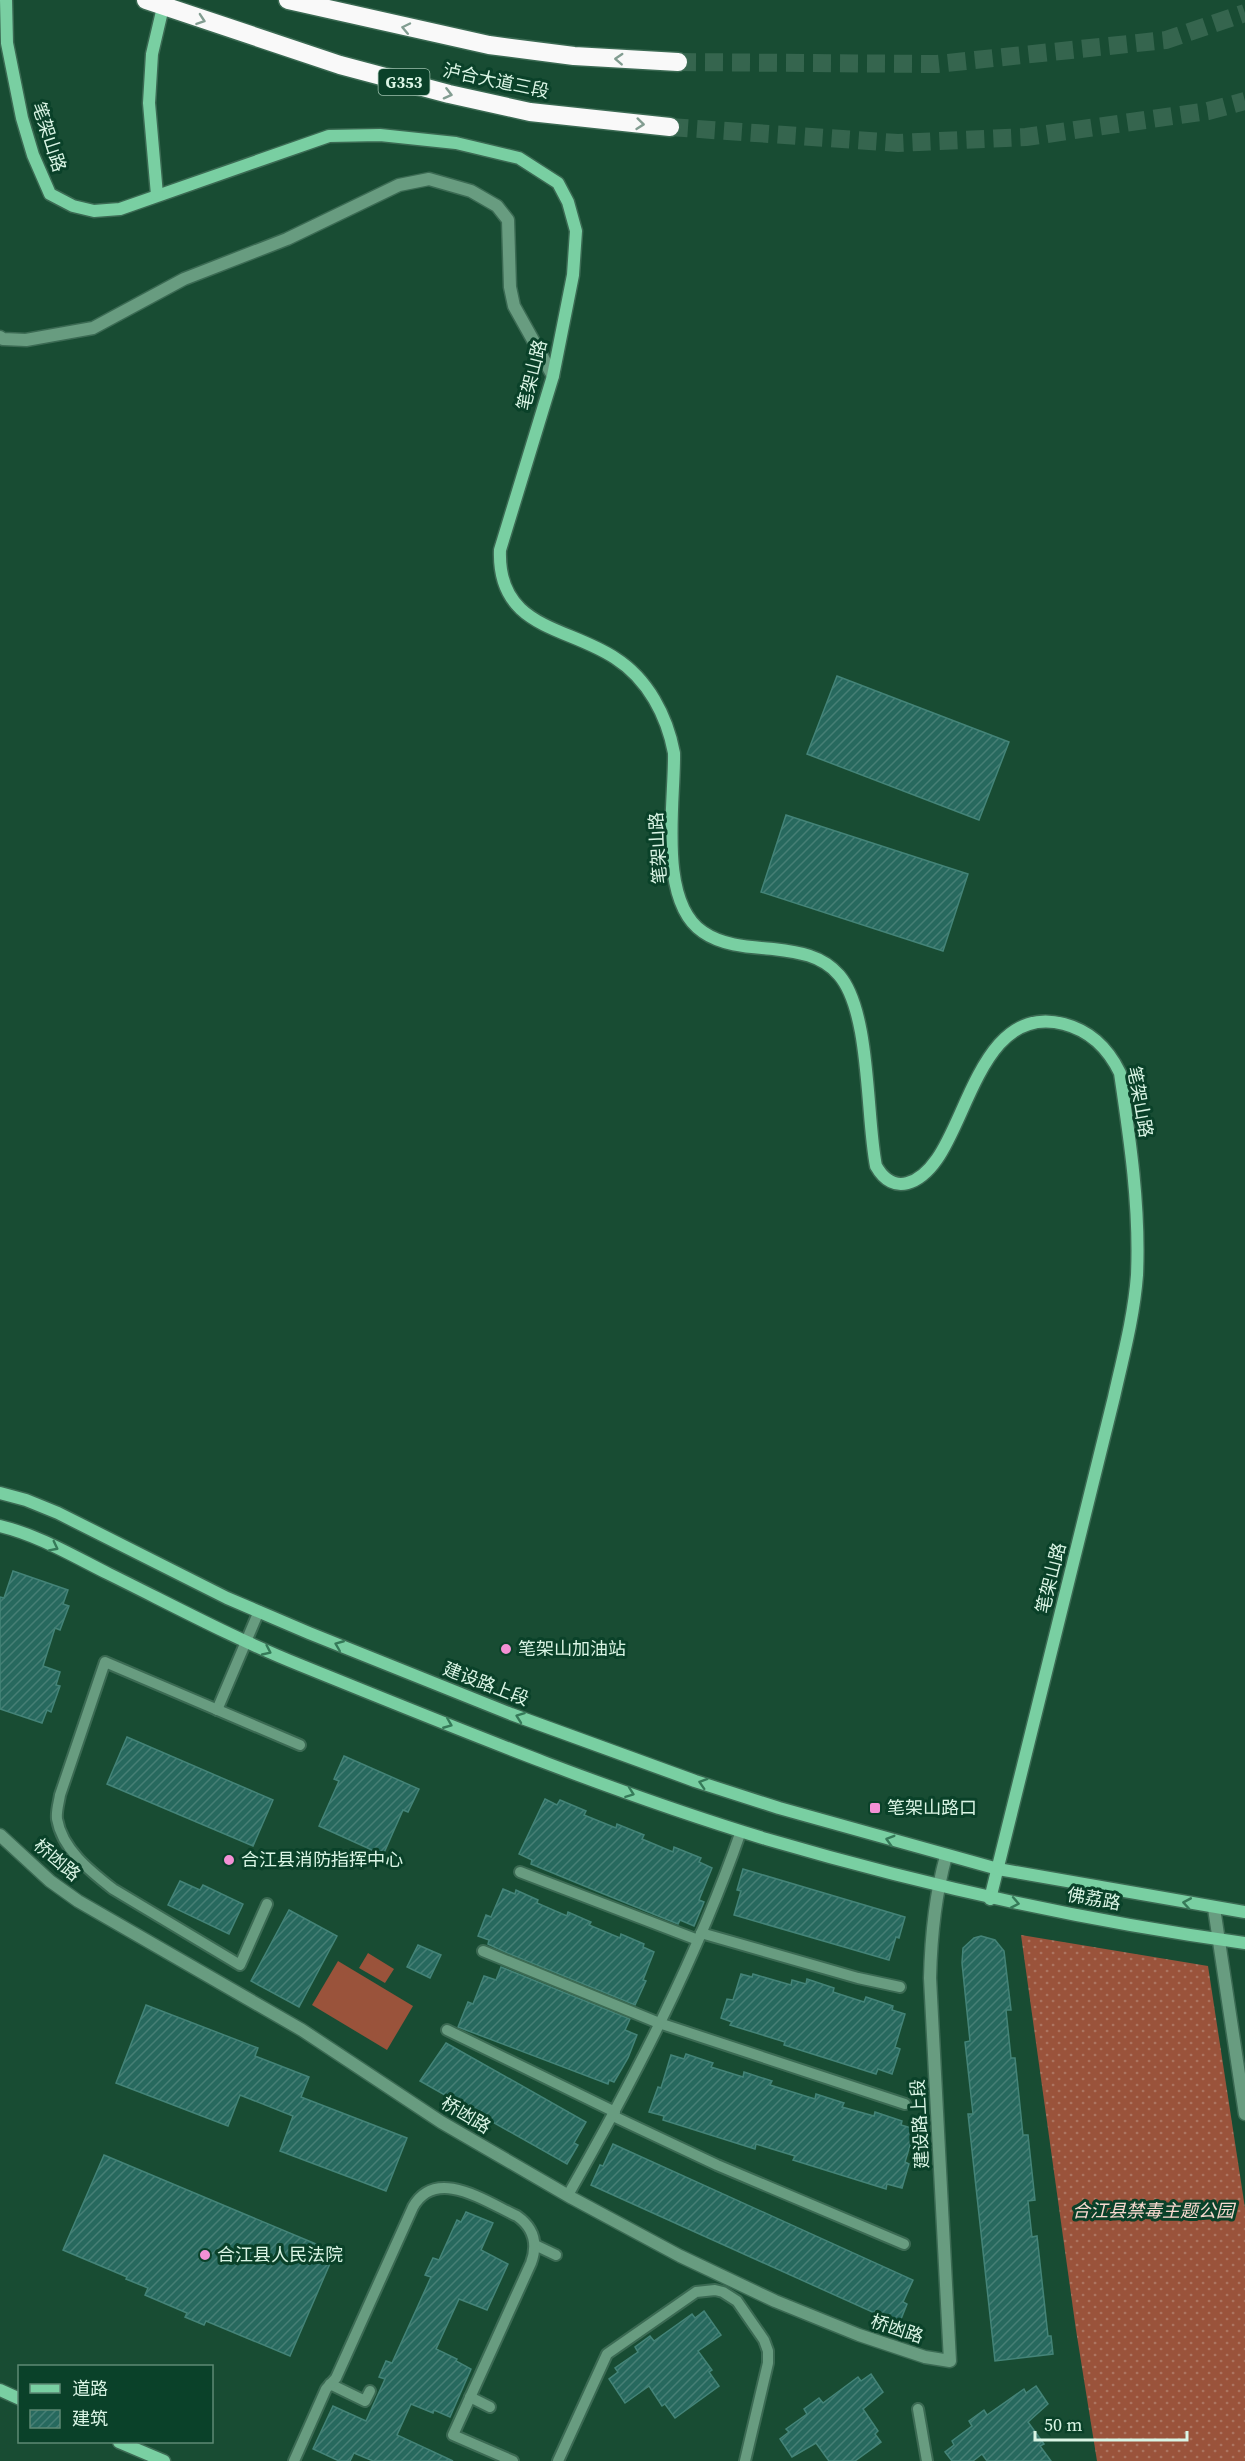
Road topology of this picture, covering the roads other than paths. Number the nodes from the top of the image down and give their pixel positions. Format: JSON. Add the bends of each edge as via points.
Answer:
{"nodes":[{"id":1,"x":6,"y":0,"type":"edge"},
{"id":2,"x":288,"y":0,"type":"edge"},
{"id":3,"x":154,"y":3,"type":"edge"},
{"id":4,"x":678,"y":62,"type":"tunnel mouth"},
{"id":5,"x":670,"y":127,"type":"tunnel mouth"},
{"id":6,"x":157,"y":195,"type":"junction"},
{"id":7,"x":0,"y":337,"type":"edge"},
{"id":8,"x":554,"y":376,"type":"junction"},
{"id":9,"x":0,"y":1493,"type":"edge"},
{"id":10,"x":0,"y":1526,"type":"edge"},
{"id":11,"x":259,"y":1611,"type":"junction"},
{"id":12,"x":246,"y":1641,"type":"junction"},
{"id":13,"x":217,"y":1710,"type":"junction"},
{"id":14,"x":300,"y":1745,"type":"dead end"},
{"id":15,"x":741,"y":1831,"type":"junction"},
{"id":16,"x":0,"y":1835,"type":"edge"},
{"id":17,"x":946,"y":1856,"type":"junction"},
{"id":18,"x":998,"y":1869,"type":"junction"},
{"id":19,"x":520,"y":1872,"type":"dead end"},
{"id":20,"x":938,"y":1885,"type":"junction"},
{"id":21,"x":990,"y":1899,"type":"junction"},
{"id":22,"x":267,"y":1904,"type":"dead end"},
{"id":23,"x":1214,"y":1908,"type":"junction"},
{"id":24,"x":1245,"y":1912,"type":"edge"},
{"id":25,"x":699,"y":1936,"type":"junction"},
{"id":26,"x":1220,"y":1940,"type":"junction"},
{"id":27,"x":1245,"y":1943,"type":"edge"},
{"id":28,"x":483,"y":1951,"type":"dead end"},
{"id":29,"x":900,"y":1987,"type":"dead end"},
{"id":30,"x":659,"y":2023,"type":"junction"},
{"id":31,"x":447,"y":2030,"type":"dead end"},
{"id":32,"x":905,"y":2104,"type":"dead end"},
{"id":33,"x":614,"y":2114,"type":"junction"},
{"id":34,"x":1245,"y":2114,"type":"edge"},
{"id":35,"x":568,"y":2195,"type":"junction"},
{"id":36,"x":904,"y":2244,"type":"dead end"},
{"id":37,"x":535,"y":2245,"type":"junction"},
{"id":38,"x":556,"y":2255,"type":"dead end"},
{"id":39,"x":950,"y":2361,"type":"joint"},
{"id":40,"x":330,"y":2384,"type":"junction"},
{"id":41,"x":0,"y":2390,"type":"edge"},
{"id":42,"x":370,"y":2391,"type":"dead end"},
{"id":43,"x":18,"y":2397,"type":"edge"},
{"id":44,"x":470,"y":2397,"type":"junction"},
{"id":45,"x":490,"y":2407,"type":"dead end"},
{"id":46,"x":918,"y":2409,"type":"dead end"},
{"id":47,"x":121,"y":2443,"type":"edge"},
{"id":48,"x":164,"y":2461,"type":"edge"},
{"id":49,"x":294,"y":2461,"type":"edge"},
{"id":50,"x":513,"y":2461,"type":"edge"},
{"id":51,"x":558,"y":2461,"type":"edge"},
{"id":52,"x":746,"y":2461,"type":"edge"},
{"id":53,"x":927,"y":2461,"type":"edge"}],
"edges":[{"from":1,"to":6,"type":"main road","name":"笔架山路","via":[[7,43],[22,118],[50,194],[94,212],[120,209]]},
{"from":4,"to":2,"type":"highway","name":"泸合大道三段","one_way":true,"via":[[574,56],[489,45]]},
{"from":3,"to":5,"type":"highway","name":"泸合大道三段","number":"G353","one_way":true,"via":[[340,65],[450,94],[530,112]]},
{"from":3,"to":6,"type":"main road","via":[[149,103]]},
{"from":6,"to":8,"type":"main road","name":"笔架山路","via":[[329,136],[380,135],[456,142],[519,158],[558,183],[576,231],[573,276]]},
{"from":7,"to":8,"type":"street","via":[[26,339],[93,328],[184,279],[287,239],[399,185],[429,179],[471,191],[497,206],[508,220],[514,306]]},
{"from":8,"to":18,"type":"main road","name":"笔架山路","via":[[500,550],[501,572],[521,609],[556,632],[617,659],[640,680],[659,706],[674,753],[675,882],[695,925],[731,944],[798,952],[829,964],[841,976],[856,1011],[874,1155],[880,1174],[900,1184],[919,1179],[928,1170],[982,1068],[1009,1034],[1023,1025],[1057,1022],[1084,1032],[1108,1050],[1120,1073],[1138,1216],[1137,1277],[1130,1327]]},
{"from":9,"to":11,"type":"main road","name":"建设路上段","via":[[58,1513]]},
{"from":10,"to":12,"type":"main road","one_way":true,"via":[[43,1541]]},
{"from":11,"to":12,"type":"lane"},
{"from":17,"to":11,"type":"main road","name":"建设路上段","one_way":true,"via":[[779,1808],[653,1766]]},
{"from":12,"to":13,"type":"lane"},
{"from":12,"to":15,"type":"main road","one_way":true,"via":[[499,1745]]},
{"from":13,"to":14,"type":"lane"},
{"from":13,"to":22,"type":"lane","via":[[105,1662],[60,1795],[57,1817],[72,1852],[97,1877],[240,1965]]},
{"from":15,"to":20,"type":"main road"},
{"from":15,"to":25,"type":"lane"},
{"from":16,"to":35,"type":"street","name":"桥凼路","via":[[78,1901],[302,2030],[441,2122]]},
{"from":17,"to":18,"type":"main road","name":"佛荔路"},
{"from":17,"to":20,"type":"street","name":"建设路上段"},
{"from":18,"to":21,"type":"main road","name":"笔架山路"},
{"from":23,"to":18,"type":"main road","name":"佛荔路","one_way":true},
{"from":19,"to":25,"type":"lane"},
{"from":20,"to":21,"type":"main road","name":"佛荔路"},
{"from":20,"to":39,"type":"street","name":"建设路上段","via":[[930,1978]]},
{"from":21,"to":26,"type":"main road","name":"佛荔路","one_way":true},
{"from":23,"to":24,"type":"main road","name":"佛荔路"},
{"from":23,"to":26,"type":"street"},
{"from":25,"to":29,"type":"lane"},
{"from":25,"to":30,"type":"lane"},
{"from":26,"to":27,"type":"main road","name":"佛荔路"},
{"from":26,"to":34,"type":"street"},
{"from":28,"to":30,"type":"lane"},
{"from":30,"to":32,"type":"lane"},
{"from":30,"to":33,"type":"lane"},
{"from":31,"to":33,"type":"lane"},
{"from":33,"to":35,"type":"lane"},
{"from":33,"to":36,"type":"lane","via":[[717,2165]]},
{"from":35,"to":39,"type":"street","name":"桥凼路","via":[[680,2256],[775,2301],[859,2335],[925,2357]]},
{"from":37,"to":38,"type":"lane"},
{"from":37,"to":40,"type":"lane","via":[[530,2229],[517,2216],[457,2189],[441,2187],[427,2191],[413,2207]]},
{"from":37,"to":44,"type":"lane","via":[[531,2263]]},
{"from":40,"to":42,"type":"lane","via":[[365,2401]]},
{"from":40,"to":49,"type":"lane"},
{"from":41,"to":43,"type":"main road"},
{"from":44,"to":45,"type":"lane"},
{"from":44,"to":50,"type":"lane","via":[[453,2435]]},
{"from":46,"to":53,"type":"lane"},
{"from":47,"to":48,"type":"main road"},
{"from":51,"to":52,"type":"lane","via":[[607,2354],[687,2296],[705,2290],[723,2292],[737,2301],[768,2351]]}]}
